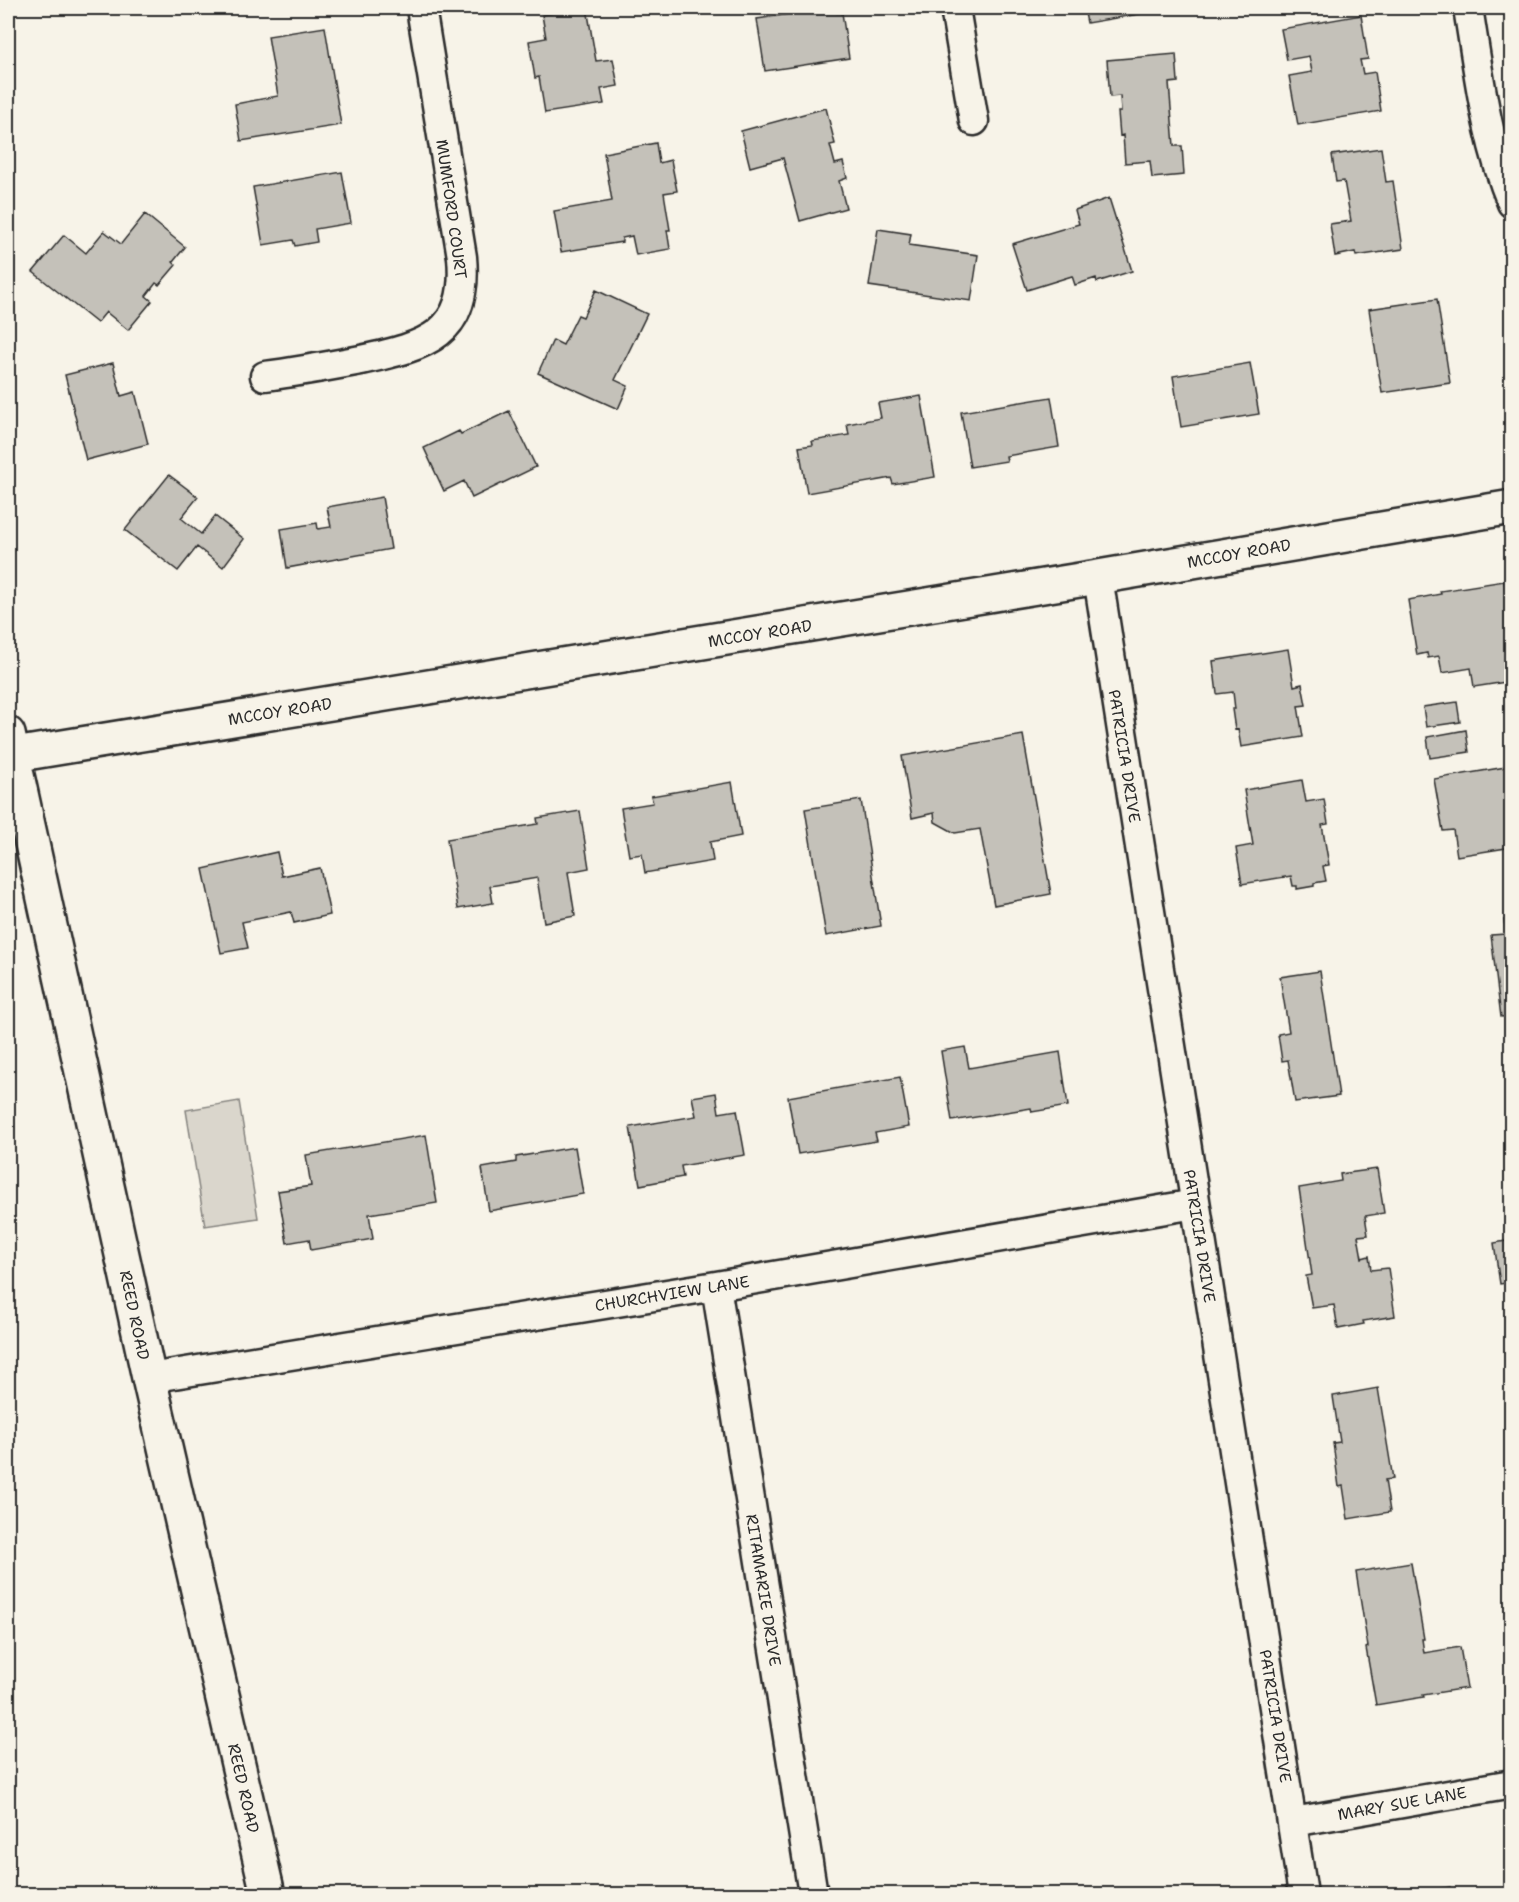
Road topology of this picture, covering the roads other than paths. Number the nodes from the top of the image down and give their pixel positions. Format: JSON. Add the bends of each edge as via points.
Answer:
{"nodes":[{"id":1,"x":421,"y":8,"type":"edge"},
{"id":2,"x":955,"y":8,"type":"edge"},
{"id":3,"x":1468,"y":8,"type":"edge"},
{"id":4,"x":974,"y":121,"type":"dead end"},
{"id":5,"x":1512,"y":203,"type":"edge"},
{"id":6,"x":265,"y":376,"type":"dead end"},
{"id":7,"x":1512,"y":507,"type":"edge"},
{"id":8,"x":1098,"y":577,"type":"junction"},
{"id":9,"x":9,"y":748,"type":"edge"},
{"id":10,"x":1195,"y":1204,"type":"junction"},
{"id":11,"x":716,"y":1286,"type":"junction"},
{"id":12,"x":149,"y":1378,"type":"junction"},
{"id":13,"x":1512,"y":1784,"type":"edge"},
{"id":14,"x":1293,"y":1822,"type":"junction"},
{"id":15,"x":268,"y":1894,"type":"edge"},
{"id":16,"x":813,"y":1894,"type":"edge"},
{"id":17,"x":1303,"y":1894,"type":"edge"}],
"edges":[{"from":1,"to":6,"type":"street","name":"MUMFORD COURT","via":[[462,257],[461,301],[435,337],[416,347]]},
{"from":2,"to":4,"type":"street"},
{"from":3,"to":5,"type":"street","via":[[1488,129]]},
{"from":7,"to":8,"type":"main road","name":"MCCOY ROAD"},
{"from":8,"to":9,"type":"main road","name":"MCCOY ROAD"},
{"from":8,"to":10,"type":"street","name":"PATRICIA DRIVE"},
{"from":9,"to":12,"type":"main road","name":"REED ROAD"},
{"from":10,"to":11,"type":"street","name":"CHURCHVIEW LANE"},
{"from":10,"to":14,"type":"street","name":"PATRICIA DRIVE"},
{"from":11,"to":12,"type":"street","name":"CHURCHVIEW LANE"},
{"from":11,"to":16,"type":"street","name":"RITAMARIE DRIVE"},
{"from":12,"to":15,"type":"main road","name":"REED ROAD"},
{"from":13,"to":14,"type":"street","name":"MARY SUE LANE"},
{"from":14,"to":17,"type":"street","name":"PATRICIA DRIVE"}]}
